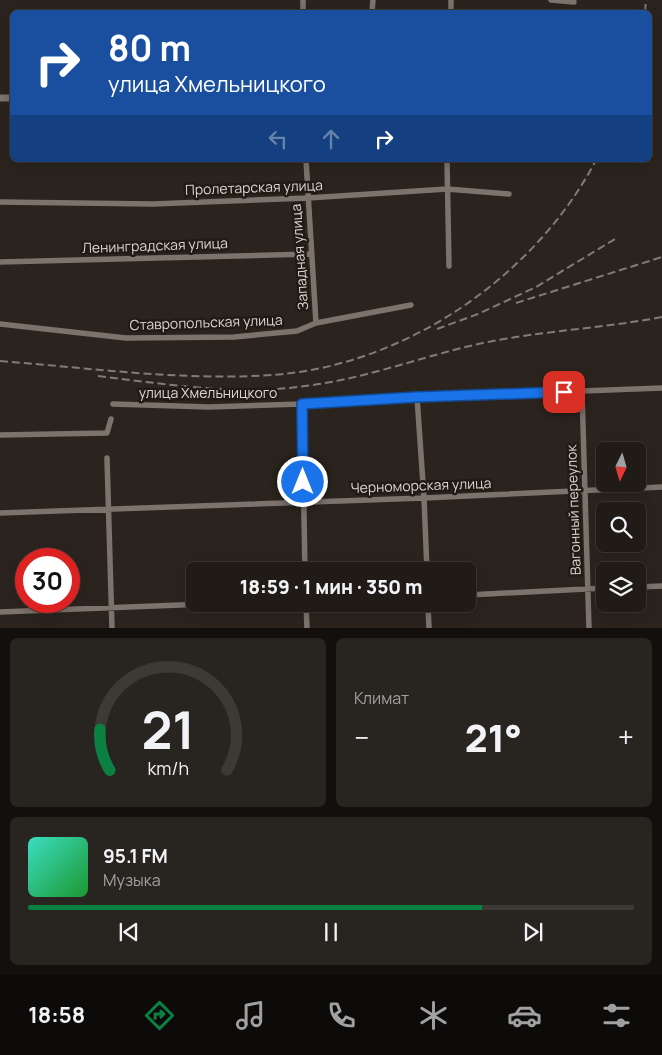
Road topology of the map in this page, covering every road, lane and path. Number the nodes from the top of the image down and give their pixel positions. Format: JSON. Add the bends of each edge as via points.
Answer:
{"nodes":[{"id":1,"x":551,"y":0,"type":"edge"},
{"id":2,"x":574,"y":2,"type":"dead end"},
{"id":3,"x":306,"y":162,"type":"edge"},
{"id":4,"x":447,"y":162,"type":"edge"},
{"id":5,"x":447,"y":189,"type":"junction"},
{"id":6,"x":509,"y":194,"type":"dead end"},
{"id":7,"x":308,"y":198,"type":"junction"},
{"id":8,"x":0,"y":202,"type":"edge"},
{"id":9,"x":312,"y":254,"type":"junction"},
{"id":10,"x":0,"y":262,"type":"edge"},
{"id":11,"x":449,"y":266,"type":"dead end"},
{"id":12,"x":411,"y":305,"type":"dead end"},
{"id":13,"x":316,"y":323,"type":"junction"},
{"id":14,"x":0,"y":324,"type":"edge"},
{"id":15,"x":662,"y":388,"type":"edge"},
{"id":16,"x":582,"y":391,"type":"junction"},
{"id":17,"x":417,"y":397,"type":"junction"},
{"id":18,"x":113,"y":404,"type":"dead end"},
{"id":19,"x":302,"y":404,"type":"junction"},
{"id":20,"x":111,"y":420,"type":"dead end"},
{"id":21,"x":0,"y":435,"type":"edge"},
{"id":22,"x":107,"y":458,"type":"dead end"},
{"id":23,"x":662,"y":487,"type":"edge"},
{"id":24,"x":584,"y":491,"type":"junction"},
{"id":25,"x":424,"y":498,"type":"junction"},
{"id":26,"x":303,"y":502,"type":"junction"},
{"id":27,"x":108,"y":509,"type":"junction"},
{"id":28,"x":0,"y":513,"type":"edge"},
{"id":29,"x":305,"y":562,"type":"edge"},
{"id":30,"x":427,"y":562,"type":"edge"},
{"id":31,"x":662,"y":586,"type":"edge"},
{"id":32,"x":646,"y":587,"type":"edge"},
{"id":33,"x":587,"y":588,"type":"junction"},
{"id":34,"x":596,"y":588,"type":"edge"},
{"id":35,"x":476,"y":595,"type":"edge"},
{"id":36,"x":186,"y":605,"type":"edge"},
{"id":37,"x":111,"y":608,"type":"junction"},
{"id":38,"x":0,"y":612,"type":"edge"},
{"id":39,"x":307,"y":612,"type":"edge"},
{"id":40,"x":428,"y":612,"type":"edge"},
{"id":41,"x":112,"y":628,"type":"edge"},
{"id":42,"x":308,"y":628,"type":"edge"},
{"id":43,"x":429,"y":628,"type":"edge"},
{"id":44,"x":589,"y":628,"type":"edge"}],
"edges":[{"from":1,"to":2,"type":"street"},
{"from":3,"to":7,"type":"street","name":"Западная улица"},
{"from":4,"to":5,"type":"street"},
{"from":5,"to":6,"type":"street","name":"Пролетарская улица"},
{"from":5,"to":7,"type":"street","name":"Пролетарская улица"},
{"from":5,"to":11,"type":"street"},
{"from":7,"to":8,"type":"street","name":"Пролетарская улица","via":[[153,204]]},
{"from":7,"to":9,"type":"street","name":"Западная улица"},
{"from":9,"to":10,"type":"street","name":"Ленинградская улица"},
{"from":9,"to":13,"type":"street","name":"Западная улица"},
{"from":12,"to":13,"type":"street","name":"Ставропольская улица"},
{"from":13,"to":14,"type":"street","name":"Ставропольская улица","via":[[296,331],[160,339]]},
{"from":15,"to":16,"type":"street","name":"улица Хмельницкого"},
{"from":16,"to":17,"type":"street","name":"улица Хмельницкого"},
{"from":16,"to":24,"type":"street","name":"Вагонный переулок"},
{"from":17,"to":19,"type":"street","name":"улица Хмельницкого"},
{"from":17,"to":25,"type":"street"},
{"from":18,"to":19,"type":"street","name":"улица Хмельницкого","via":[[209,407]]},
{"from":19,"to":26,"type":"street"},
{"from":20,"to":21,"type":"street","via":[[106,433]]},
{"from":22,"to":27,"type":"street"},
{"from":23,"to":24,"type":"street","name":"Черноморская улица"},
{"from":24,"to":25,"type":"street","name":"Черноморская улица"},
{"from":24,"to":33,"type":"street","name":"Вагонный переулок"},
{"from":25,"to":26,"type":"street","name":"Черноморская улица"},
{"from":25,"to":30,"type":"street"},
{"from":26,"to":27,"type":"street","name":"Черноморская улица"},
{"from":26,"to":29,"type":"street"},
{"from":27,"to":28,"type":"street","name":"Черноморская улица"},
{"from":27,"to":37,"type":"street"},
{"from":31,"to":32,"type":"street"},
{"from":33,"to":34,"type":"street"},
{"from":33,"to":35,"type":"street"},
{"from":33,"to":44,"type":"street","name":"Вагонный переулок"},
{"from":36,"to":37,"type":"street"},
{"from":37,"to":38,"type":"street"},
{"from":37,"to":41,"type":"street"},
{"from":39,"to":42,"type":"street"},
{"from":40,"to":43,"type":"street"}]}
